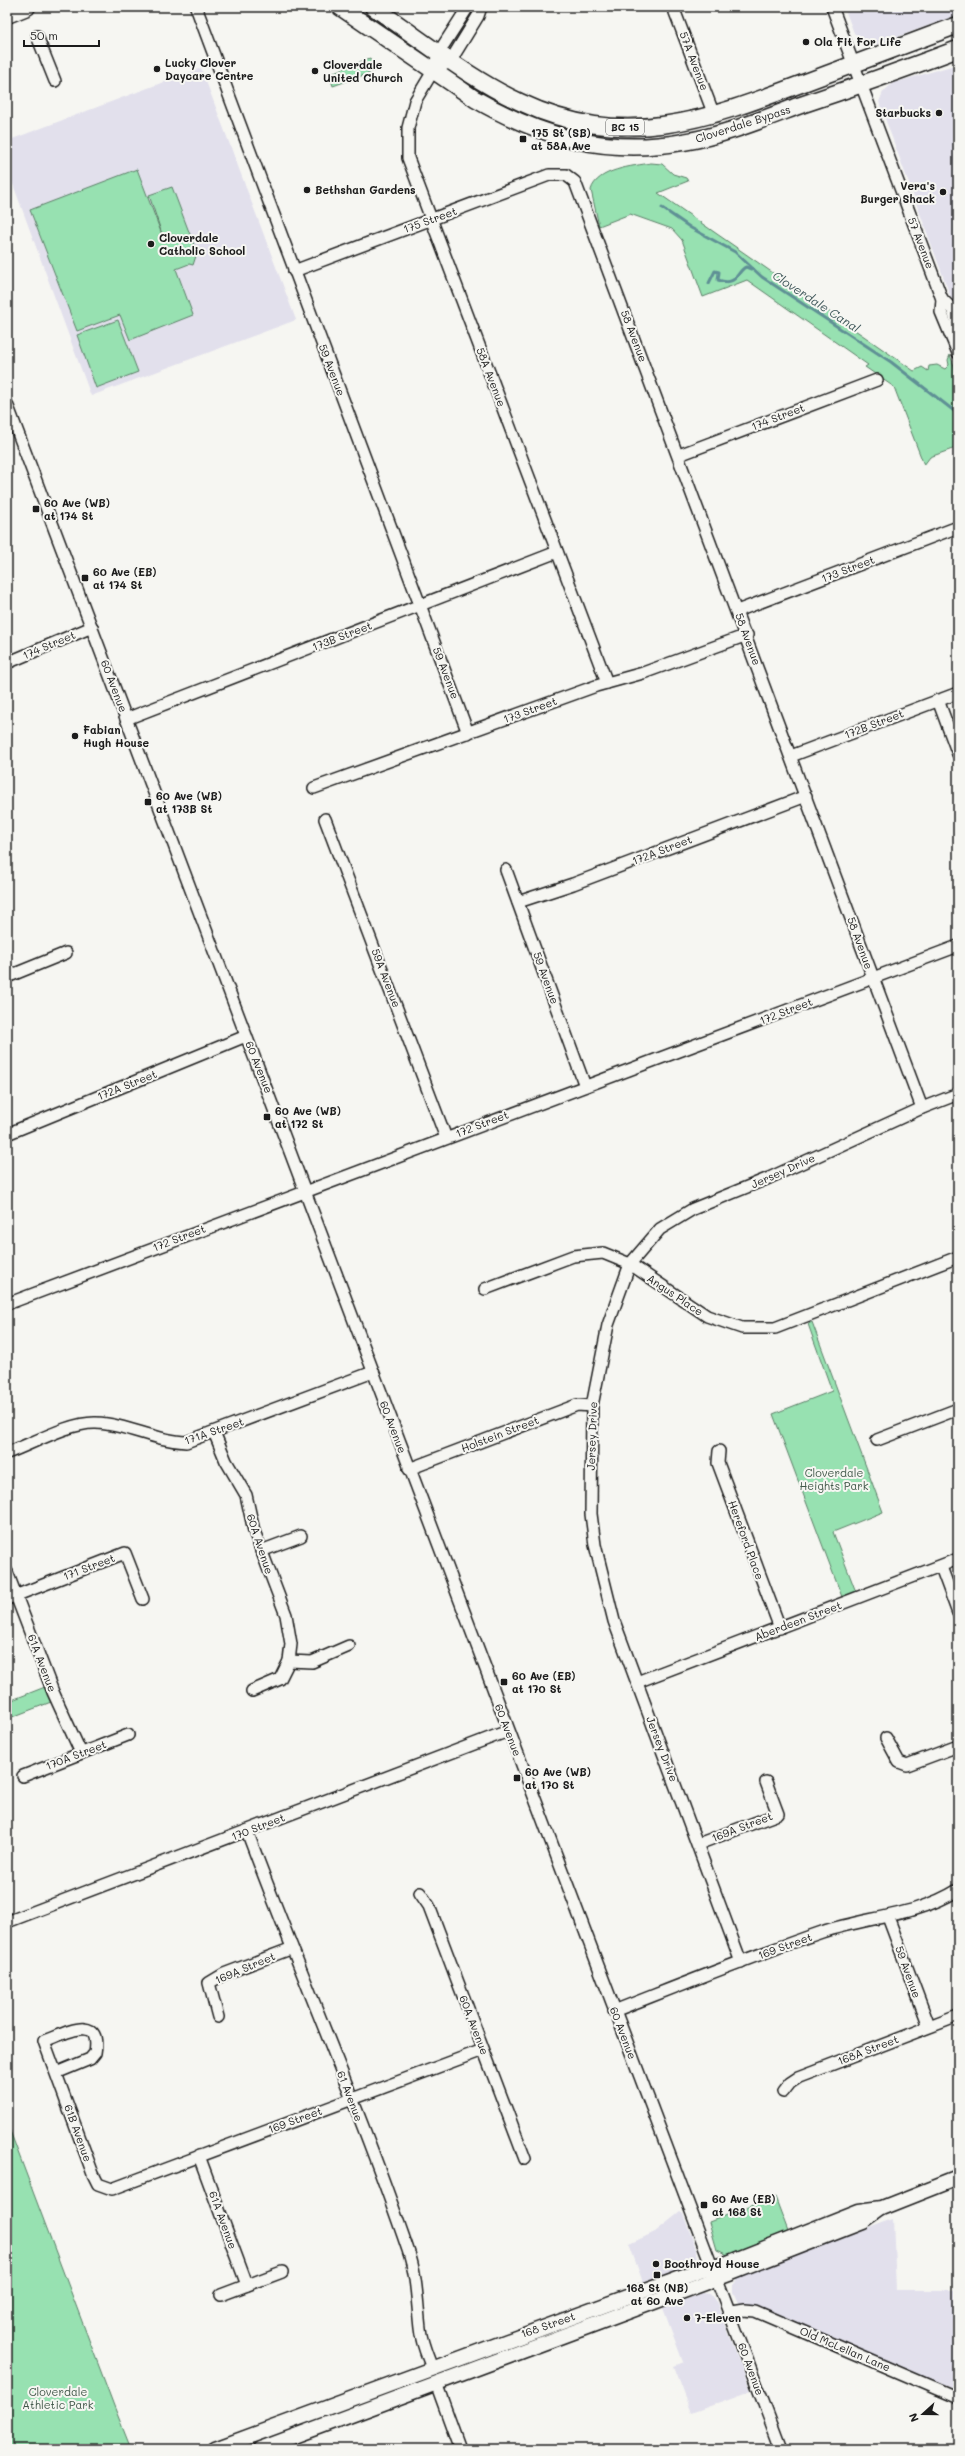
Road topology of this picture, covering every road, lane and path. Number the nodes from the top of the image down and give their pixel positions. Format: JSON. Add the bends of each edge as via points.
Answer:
{"nodes":[{"id":1,"x":27,"y":7,"type":"edge"},
{"id":2,"x":196,"y":7,"type":"edge"},
{"id":3,"x":340,"y":7,"type":"edge"},
{"id":4,"x":373,"y":7,"type":"edge"},
{"id":5,"x":468,"y":7,"type":"edge"},
{"id":6,"x":481,"y":7,"type":"edge"},
{"id":7,"x":673,"y":7,"type":"edge"},
{"id":8,"x":832,"y":7,"type":"edge"},
{"id":9,"x":7,"y":15,"type":"edge"},
{"id":10,"x":958,"y":24,"type":"edge"},
{"id":11,"x":37,"y":36,"type":"dead end"},
{"id":12,"x":958,"y":49,"type":"edge"},
{"id":13,"x":445,"y":56,"type":"junction"},
{"id":14,"x":853,"y":64,"type":"junction"},
{"id":15,"x":434,"y":71,"type":"junction"},
{"id":16,"x":55,"y":81,"type":"dead end"},
{"id":17,"x":861,"y":85,"type":"junction"},
{"id":18,"x":714,"y":115,"type":"junction"},
{"id":19,"x":566,"y":175,"type":"joint"},
{"id":20,"x":431,"y":220,"type":"junction"},
{"id":21,"x":294,"y":271,"type":"junction"},
{"id":22,"x":942,"y":299,"type":"junction"},
{"id":23,"x":958,"y":326,"type":"edge"},
{"id":24,"x":958,"y":353,"type":"edge"},
{"id":25,"x":877,"y":380,"type":"dead end"},
{"id":26,"x":7,"y":404,"type":"edge"},
{"id":27,"x":679,"y":455,"type":"junction"},
{"id":28,"x":958,"y":527,"type":"edge"},
{"id":29,"x":557,"y":552,"type":"junction"},
{"id":30,"x":420,"y":605,"type":"junction"},
{"id":31,"x":737,"y":611,"type":"junction"},
{"id":32,"x":92,"y":627,"type":"junction"},
{"id":33,"x":747,"y":635,"type":"junction"},
{"id":34,"x":7,"y":663,"type":"edge"},
{"id":35,"x":607,"y":683,"type":"junction"},
{"id":36,"x":958,"y":693,"type":"edge"},
{"id":37,"x":938,"y":700,"type":"junction"},
{"id":38,"x":126,"y":719,"type":"junction"},
{"id":39,"x":468,"y":733,"type":"junction"},
{"id":40,"x":958,"y":754,"type":"edge"},
{"id":41,"x":791,"y":756,"type":"junction"},
{"id":42,"x":314,"y":788,"type":"dead end"},
{"id":43,"x":806,"y":796,"type":"junction"},
{"id":44,"x":326,"y":819,"type":"dead end"},
{"id":45,"x":506,"y":870,"type":"dead end"},
{"id":46,"x":518,"y":902,"type":"junction"},
{"id":47,"x":958,"y":946,"type":"edge"},
{"id":48,"x":66,"y":953,"type":"dead end"},
{"id":49,"x":7,"y":977,"type":"edge"},
{"id":50,"x":873,"y":978,"type":"junction"},
{"id":51,"x":246,"y":1036,"type":"junction"},
{"id":52,"x":584,"y":1086,"type":"junction"},
{"id":53,"x":958,"y":1094,"type":"edge"},
{"id":54,"x":922,"y":1108,"type":"junction"},
{"id":55,"x":7,"y":1134,"type":"edge"},
{"id":56,"x":446,"y":1138,"type":"junction"},
{"id":57,"x":306,"y":1190,"type":"junction"},
{"id":58,"x":958,"y":1257,"type":"edge"},
{"id":59,"x":630,"y":1264,"type":"junction"},
{"id":60,"x":485,"y":1288,"type":"dead end"},
{"id":61,"x":7,"y":1304,"type":"edge"},
{"id":62,"x":373,"y":1372,"type":"junction"},
{"id":63,"x":592,"y":1406,"type":"junction"},
{"id":64,"x":958,"y":1409,"type":"edge"},
{"id":65,"x":214,"y":1432,"type":"junction"},
{"id":66,"x":877,"y":1440,"type":"dead end"},
{"id":67,"x":719,"y":1451,"type":"dead end"},
{"id":68,"x":7,"y":1453,"type":"edge"},
{"id":69,"x":409,"y":1469,"type":"junction"},
{"id":70,"x":301,"y":1536,"type":"dead end"},
{"id":71,"x":261,"y":1551,"type":"junction"},
{"id":72,"x":958,"y":1559,"type":"edge"},
{"id":73,"x":941,"y":1567,"type":"junction"},
{"id":74,"x":7,"y":1572,"type":"edge"},
{"id":75,"x":11,"y":1597,"type":"edge"},
{"id":76,"x":143,"y":1599,"type":"dead end"},
{"id":77,"x":958,"y":1612,"type":"edge"},
{"id":78,"x":780,"y":1628,"type":"junction"},
{"id":79,"x":349,"y":1646,"type":"dead end"},
{"id":80,"x":289,"y":1661,"type":"junction"},
{"id":81,"x":637,"y":1682,"type":"junction"},
{"id":82,"x":252,"y":1690,"type":"dead end"},
{"id":83,"x":508,"y":1731,"type":"junction"},
{"id":84,"x":128,"y":1735,"type":"dead end"},
{"id":85,"x":886,"y":1738,"type":"dead end"},
{"id":86,"x":958,"y":1746,"type":"edge"},
{"id":87,"x":81,"y":1753,"type":"junction"},
{"id":88,"x":24,"y":1776,"type":"dead end"},
{"id":89,"x":766,"y":1782,"type":"dead end"},
{"id":90,"x":247,"y":1831,"type":"junction"},
{"id":91,"x":698,"y":1844,"type":"junction"},
{"id":92,"x":958,"y":1890,"type":"edge"},
{"id":93,"x":420,"y":1893,"type":"dead end"},
{"id":94,"x":888,"y":1918,"type":"junction"},
{"id":95,"x":7,"y":1922,"type":"edge"},
{"id":96,"x":290,"y":1948,"type":"junction"},
{"id":97,"x":741,"y":1962,"type":"junction"},
{"id":98,"x":614,"y":2011,"type":"junction"},
{"id":99,"x":958,"y":2016,"type":"edge"},
{"id":100,"x":218,"y":2017,"type":"dead end"},
{"id":101,"x":929,"y":2026,"type":"junction"},
{"id":102,"x":483,"y":2050,"type":"junction"},
{"id":103,"x":56,"y":2073,"type":"junction"},
{"id":104,"x":783,"y":2092,"type":"dead end"},
{"id":105,"x":352,"y":2099,"type":"junction"},
{"id":106,"x":199,"y":2156,"type":"junction"},
{"id":107,"x":525,"y":2159,"type":"dead end"},
{"id":108,"x":958,"y":2178,"type":"edge"},
{"id":109,"x":106,"y":2188,"type":"joint"},
{"id":110,"x":282,"y":2272,"type":"dead end"},
{"id":111,"x":715,"y":2273,"type":"junction"},
{"id":112,"x":247,"y":2285,"type":"junction"},
{"id":113,"x":222,"y":2295,"type":"dead end"},
{"id":114,"x":731,"y":2312,"type":"junction"},
{"id":115,"x":522,"y":2334,"type":"junction"},
{"id":116,"x":432,"y":2368,"type":"junction"},
{"id":117,"x":436,"y":2382,"type":"junction"},
{"id":118,"x":958,"y":2398,"type":"edge"},
{"id":119,"x":332,"y":2422,"type":"junction"},
{"id":120,"x":215,"y":2449,"type":"edge"},
{"id":121,"x":260,"y":2449,"type":"edge"},
{"id":122,"x":460,"y":2449,"type":"edge"},
{"id":123,"x":781,"y":2449,"type":"edge"}],
"edges":[{"from":1,"to":9,"type":"highway"},
{"from":2,"to":21,"type":"street","name":"59 Avenue"},
{"from":3,"to":15,"type":"highway","name":"Cloverdale Bypass","number":"BC 15"},
{"from":4,"to":13,"type":"highway","name":"Cloverdale Bypass","number":"BC 15"},
{"from":5,"to":13,"type":"street"},
{"from":6,"to":13,"type":"street","via":[[478,16]]},
{"from":7,"to":18,"type":"street","name":"57A Avenue"},
{"from":8,"to":14,"type":"street","name":"57 Avenue"},
{"from":10,"to":14,"type":"highway","name":"Cloverdale Bypass","number":"BC 15"},
{"from":11,"to":16,"type":"street"},
{"from":12,"to":17,"type":"highway","name":"Cloverdale Bypass","number":"BC 15"},
{"from":13,"to":15,"type":"street"},
{"from":13,"to":18,"type":"highway","name":"Cloverdale Bypass","number":"BC 15","via":[[520,102],[569,120],[606,127],[636,128],[677,124]]},
{"from":14,"to":17,"type":"street","name":"57 Avenue"},
{"from":14,"to":18,"type":"highway","name":"Cloverdale Bypass","number":"BC 15"},
{"from":15,"to":17,"type":"highway","name":"Cloverdale Bypass","number":"BC 15","via":[[480,102],[529,127],[585,143],[631,147],[684,142],[715,135]]},
{"from":15,"to":20,"type":"street","name":"58A Avenue","via":[[415,101],[407,142],[411,167]]},
{"from":17,"to":22,"type":"street","name":"57 Avenue"},
{"from":19,"to":20,"type":"street","name":"175 Street","via":[[549,175]]},
{"from":19,"to":27,"type":"street","name":"58 Avenue","via":[[575,182],[580,191]]},
{"from":20,"to":21,"type":"street","name":"175 Street"},
{"from":20,"to":29,"type":"street","name":"58A Avenue"},
{"from":21,"to":30,"type":"street","name":"59 Avenue"},
{"from":22,"to":23,"type":"street","name":"57 Avenue","via":[[952,309]]},
{"from":22,"to":24,"type":"street","name":"57 Avenue","via":[[941,312]]},
{"from":25,"to":27,"type":"street","name":"174 Street"},
{"from":26,"to":32,"type":"street","name":"60 Avenue"},
{"from":27,"to":31,"type":"street","name":"58 Avenue"},
{"from":28,"to":31,"type":"street","name":"173 Street"},
{"from":29,"to":30,"type":"street","name":"173B Street"},
{"from":29,"to":35,"type":"street","name":"58A Avenue"},
{"from":30,"to":38,"type":"street","name":"173B Street"},
{"from":30,"to":39,"type":"street","name":"59 Avenue"},
{"from":31,"to":33,"type":"street","name":"58 Avenue"},
{"from":32,"to":34,"type":"street","name":"174 Street"},
{"from":32,"to":38,"type":"street","name":"60 Avenue"},
{"from":33,"to":35,"type":"street","name":"173 Street","via":[[643,673]]},
{"from":33,"to":41,"type":"street","name":"58 Avenue"},
{"from":35,"to":39,"type":"street","name":"173 Street"},
{"from":36,"to":37,"type":"street","name":"172B Street"},
{"from":37,"to":40,"type":"street"},
{"from":37,"to":41,"type":"street","name":"172B Street"},
{"from":38,"to":51,"type":"street","name":"60 Avenue"},
{"from":39,"to":42,"type":"street","name":"173 Street"},
{"from":41,"to":43,"type":"street","name":"58 Avenue"},
{"from":43,"to":46,"type":"street","name":"172A Street","via":[[573,884]]},
{"from":43,"to":50,"type":"street","name":"58 Avenue"},
{"from":44,"to":56,"type":"street","name":"59A Avenue"},
{"from":45,"to":46,"type":"street","name":"59 Avenue"},
{"from":46,"to":52,"type":"street","name":"59 Avenue"},
{"from":47,"to":50,"type":"street","name":"172 Street"},
{"from":48,"to":49,"type":"street"},
{"from":50,"to":52,"type":"street","name":"172 Street"},
{"from":50,"to":54,"type":"street","name":"58 Avenue"},
{"from":51,"to":55,"type":"street","name":"172A Street"},
{"from":51,"to":57,"type":"street","name":"60 Avenue"},
{"from":52,"to":56,"type":"street","name":"172 Street"},
{"from":53,"to":54,"type":"street","name":"Jersey Drive"},
{"from":54,"to":59,"type":"street","name":"Jersey Drive","via":[[769,1178],[693,1209],[660,1229]]},
{"from":56,"to":57,"type":"street","name":"172 Street"},
{"from":57,"to":61,"type":"street","name":"172 Street"},
{"from":57,"to":62,"type":"street","name":"60 Avenue"},
{"from":58,"to":59,"type":"street","name":"Angus Place","via":[[775,1328],[742,1328],[707,1316]]},
{"from":59,"to":60,"type":"street","name":"Angus Place","via":[[603,1253],[573,1256]]},
{"from":59,"to":63,"type":"street","name":"Jersey Drive","via":[[608,1325]]},
{"from":62,"to":65,"type":"street","name":"171A Street"},
{"from":62,"to":69,"type":"street","name":"60 Avenue"},
{"from":63,"to":69,"type":"street","name":"Holstein Street","via":[[577,1405]]},
{"from":63,"to":81,"type":"street","name":"Jersey Drive","via":[[591,1506],[595,1545],[614,1621]]},
{"from":64,"to":66,"type":"street"},
{"from":65,"to":68,"type":"street","name":"171A Street","via":[[186,1442],[168,1442],[129,1430],[91,1424],[79,1425]]},
{"from":65,"to":71,"type":"street","name":"60A Avenue","via":[[226,1461],[246,1495]]},
{"from":67,"to":78,"type":"street","name":"Hereford Place","via":[[718,1463]]},
{"from":69,"to":83,"type":"street","name":"60 Avenue"},
{"from":70,"to":71,"type":"street"},
{"from":71,"to":80,"type":"street","name":"60A Avenue","via":[[286,1616],[291,1644]]},
{"from":72,"to":73,"type":"street","name":"Aberdeen Street"},
{"from":73,"to":77,"type":"street"},
{"from":73,"to":78,"type":"street","name":"Aberdeen Street"},
{"from":74,"to":75,"type":"street","name":"61A Avenue"},
{"from":75,"to":76,"type":"street","name":"171 Street","via":[[125,1552]]},
{"from":75,"to":87,"type":"street","name":"61A Avenue"},
{"from":78,"to":81,"type":"street","name":"Aberdeen Street"},
{"from":79,"to":80,"type":"street","via":[[312,1662]]},
{"from":80,"to":82,"type":"street","via":[[280,1680]]},
{"from":81,"to":91,"type":"street","name":"Jersey Drive"},
{"from":83,"to":90,"type":"street","name":"170 Street"},
{"from":83,"to":98,"type":"street","name":"60 Avenue"},
{"from":84,"to":87,"type":"street","name":"170A Street"},
{"from":85,"to":86,"type":"street","via":[[899,1762],[907,1765]]},
{"from":87,"to":88,"type":"street","name":"170A Street"},
{"from":89,"to":91,"type":"street","name":"169A Street","via":[[778,1814]]},
{"from":90,"to":95,"type":"street","name":"170 Street"},
{"from":90,"to":96,"type":"street","name":"61 Avenue"},
{"from":91,"to":97,"type":"street","name":"Jersey Drive"},
{"from":92,"to":94,"type":"street","name":"169 Street","via":[[934,1903]]},
{"from":93,"to":102,"type":"street","name":"60A Avenue","via":[[429,1906]]},
{"from":94,"to":97,"type":"street","name":"169 Street","via":[[824,1932]]},
{"from":94,"to":101,"type":"street","name":"59 Avenue"},
{"from":96,"to":100,"type":"street","name":"169A Street","via":[[224,1974],[210,1983]]},
{"from":96,"to":105,"type":"street","name":"61 Avenue"},
{"from":97,"to":98,"type":"street","name":"169 Street"},
{"from":98,"to":111,"type":"street","name":"60 Avenue"},
{"from":99,"to":101,"type":"street","name":"168A Street"},
{"from":101,"to":104,"type":"street","name":"168A Street","via":[[800,2077],[790,2083]]},
{"from":102,"to":105,"type":"street","name":"169 Street"},
{"from":102,"to":107,"type":"street","name":"60A Avenue"},
{"from":103,"to":103,"type":"street","name":"61B Avenue","via":[[90,2059],[95,2053],[95,2038],[90,2031],[84,2027],[77,2028],[44,2041]]},
{"from":103,"to":109,"type":"street","name":"61B Avenue","via":[[93,2174],[98,2184]]},
{"from":105,"to":106,"type":"street","name":"169 Street"},
{"from":105,"to":116,"type":"street","name":"61 Avenue","via":[[411,2259],[420,2329]]},
{"from":106,"to":109,"type":"street","name":"169 Street","via":[[120,2187]]},
{"from":106,"to":112,"type":"street","name":"61A Avenue"},
{"from":108,"to":111,"type":"main road","name":"168 Street","via":[[882,2208],[859,2210],[725,2264]]},
{"from":110,"to":112,"type":"street"},
{"from":111,"to":114,"type":"street","name":"60 Avenue"},
{"from":111,"to":115,"type":"main road","name":"168 Street"},
{"from":111,"to":117,"type":"main road","name":"168 Street"},
{"from":112,"to":113,"type":"street"},
{"from":114,"to":118,"type":"street","name":"Old McLellan Lane","via":[[755,2311]]},
{"from":114,"to":123,"type":"street","name":"60 Avenue"},
{"from":115,"to":116,"type":"main road","name":"168 Street"},
{"from":115,"to":117,"type":"main road","via":[[504,2348],[445,2371]]},
{"from":116,"to":119,"type":"main road","via":[[425,2379],[357,2405]]},
{"from":116,"to":120,"type":"main road","name":"168 Street"},
{"from":117,"to":119,"type":"main road","name":"168 Street"},
{"from":117,"to":122,"type":"street"},
{"from":119,"to":121,"type":"main road","name":"168 Street"}]}
